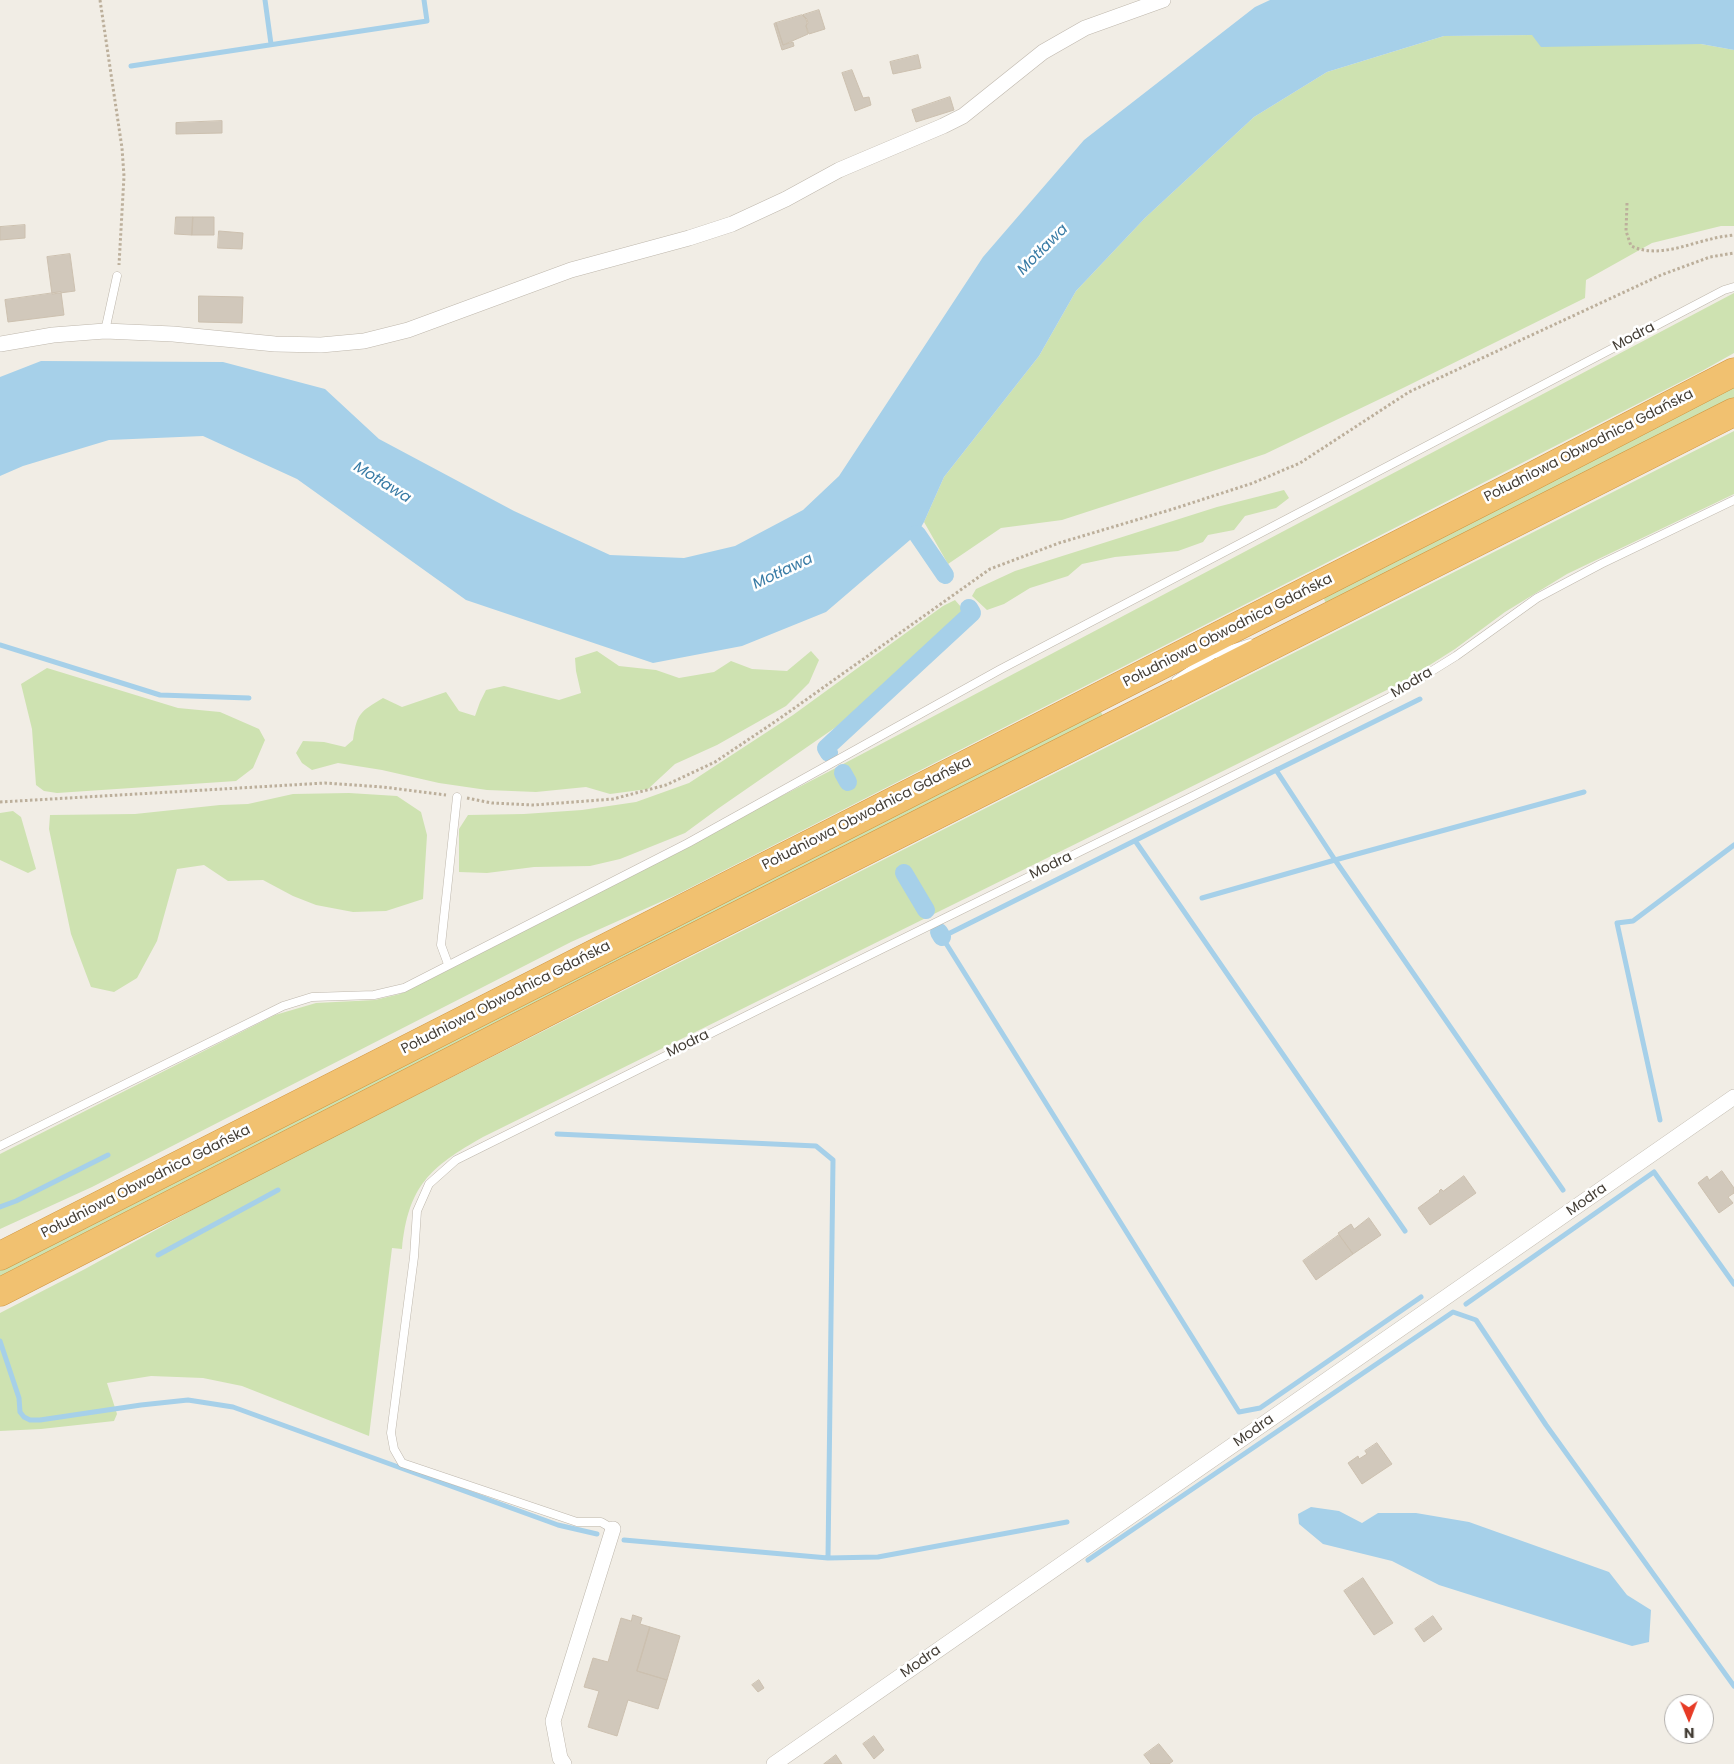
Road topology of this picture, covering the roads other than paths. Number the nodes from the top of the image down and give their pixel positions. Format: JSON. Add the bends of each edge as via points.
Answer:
{"nodes":[{"id":1,"x":1163,"y":0,"type":"edge"},
{"id":2,"x":118,"y":276,"type":"road end"},
{"id":3,"x":1734,"y":286,"type":"edge"},
{"id":4,"x":105,"y":331,"type":"junction"},
{"id":5,"x":0,"y":344,"type":"edge"},
{"id":6,"x":1734,"y":372,"type":"edge"},
{"id":7,"x":1734,"y":412,"type":"edge"},
{"id":8,"x":1734,"y":500,"type":"edge"},
{"id":9,"x":1317,"y":585,"type":"junction"},
{"id":10,"x":1331,"y":615,"type":"junction"},
{"id":11,"x":1251,"y":629,"type":"dead end"},
{"id":12,"x":1275,"y":634,"type":"dead end"},
{"id":13,"x":1235,"y":640,"type":"dead end"},
{"id":14,"x":1257,"y":640,"type":"dead end"},
{"id":15,"x":1210,"y":656,"type":"junction"},
{"id":16,"x":1183,"y":666,"type":"dead end"},
{"id":17,"x":1165,"y":672,"type":"dead end"},
{"id":18,"x":1171,"y":684,"type":"dead end"},
{"id":19,"x":1155,"y":695,"type":"dead end"},
{"id":20,"x":1094,"y":699,"type":"junction"},
{"id":21,"x":1109,"y":728,"type":"junction"},
{"id":22,"x":457,"y":797,"type":"road end"},
{"id":23,"x":448,"y":964,"type":"junction"},
{"id":24,"x":1734,"y":1097,"type":"edge"},
{"id":25,"x":0,"y":1146,"type":"edge"},
{"id":26,"x":118,"y":1196,"type":"junction"},
{"id":27,"x":0,"y":1236,"type":"edge"},
{"id":28,"x":0,"y":1256,"type":"edge"},
{"id":29,"x":0,"y":1292,"type":"edge"},
{"id":30,"x":613,"y":1529,"type":"joint"},
{"id":31,"x":564,"y":1764,"type":"edge"},
{"id":32,"x":774,"y":1764,"type":"edge"}],
"edges":[{"from":1,"to":4,"type":"street","via":[[1085,28],[1043,52],[963,116],[839,170],[732,224],[571,270],[408,330],[321,345]]},
{"from":2,"to":4,"type":"lane"},
{"from":3,"to":23,"type":"lane","name":"Modra","via":[[1001,669],[688,843]]},
{"from":4,"to":5,"type":"street"},
{"from":6,"to":9,"type":"highway","name":"Południowa Obwodnica Gdańska"},
{"from":7,"to":10,"type":"highway"},
{"from":8,"to":30,"type":"lane","name":"Modra","via":[[1537,598],[1456,656],[1390,697],[456,1160],[429,1184],[417,1211],[414,1257],[390,1433],[394,1449],[402,1463],[577,1522],[601,1522]]},
{"from":9,"to":11,"type":"lane"},
{"from":9,"to":20,"type":"highway","name":"Południowa Obwodnica Gdańska"},
{"from":10,"to":12,"type":"lane"},
{"from":10,"to":21,"type":"highway"},
{"from":13,"to":15,"type":"lane"},
{"from":14,"to":15,"type":"lane"},
{"from":15,"to":16,"type":"lane"},
{"from":15,"to":18,"type":"lane"},
{"from":17,"to":20,"type":"lane"},
{"from":19,"to":21,"type":"lane"},
{"from":20,"to":26,"type":"highway","name":"Południowa Obwodnica Gdańska"},
{"from":21,"to":29,"type":"highway"},
{"from":22,"to":23,"type":"lane","via":[[442,945]]},
{"from":23,"to":25,"type":"lane","name":"Modra","via":[[404,988],[374,995],[312,997],[283,1006]]},
{"from":24,"to":32,"type":"street","name":"Modra"},
{"from":26,"to":27,"type":"highway","via":[[65,1208]]},
{"from":26,"to":28,"type":"highway","name":"Południowa Obwodnica Gdańska"},
{"from":30,"to":31,"type":"street","via":[[553,1721]]}]}
